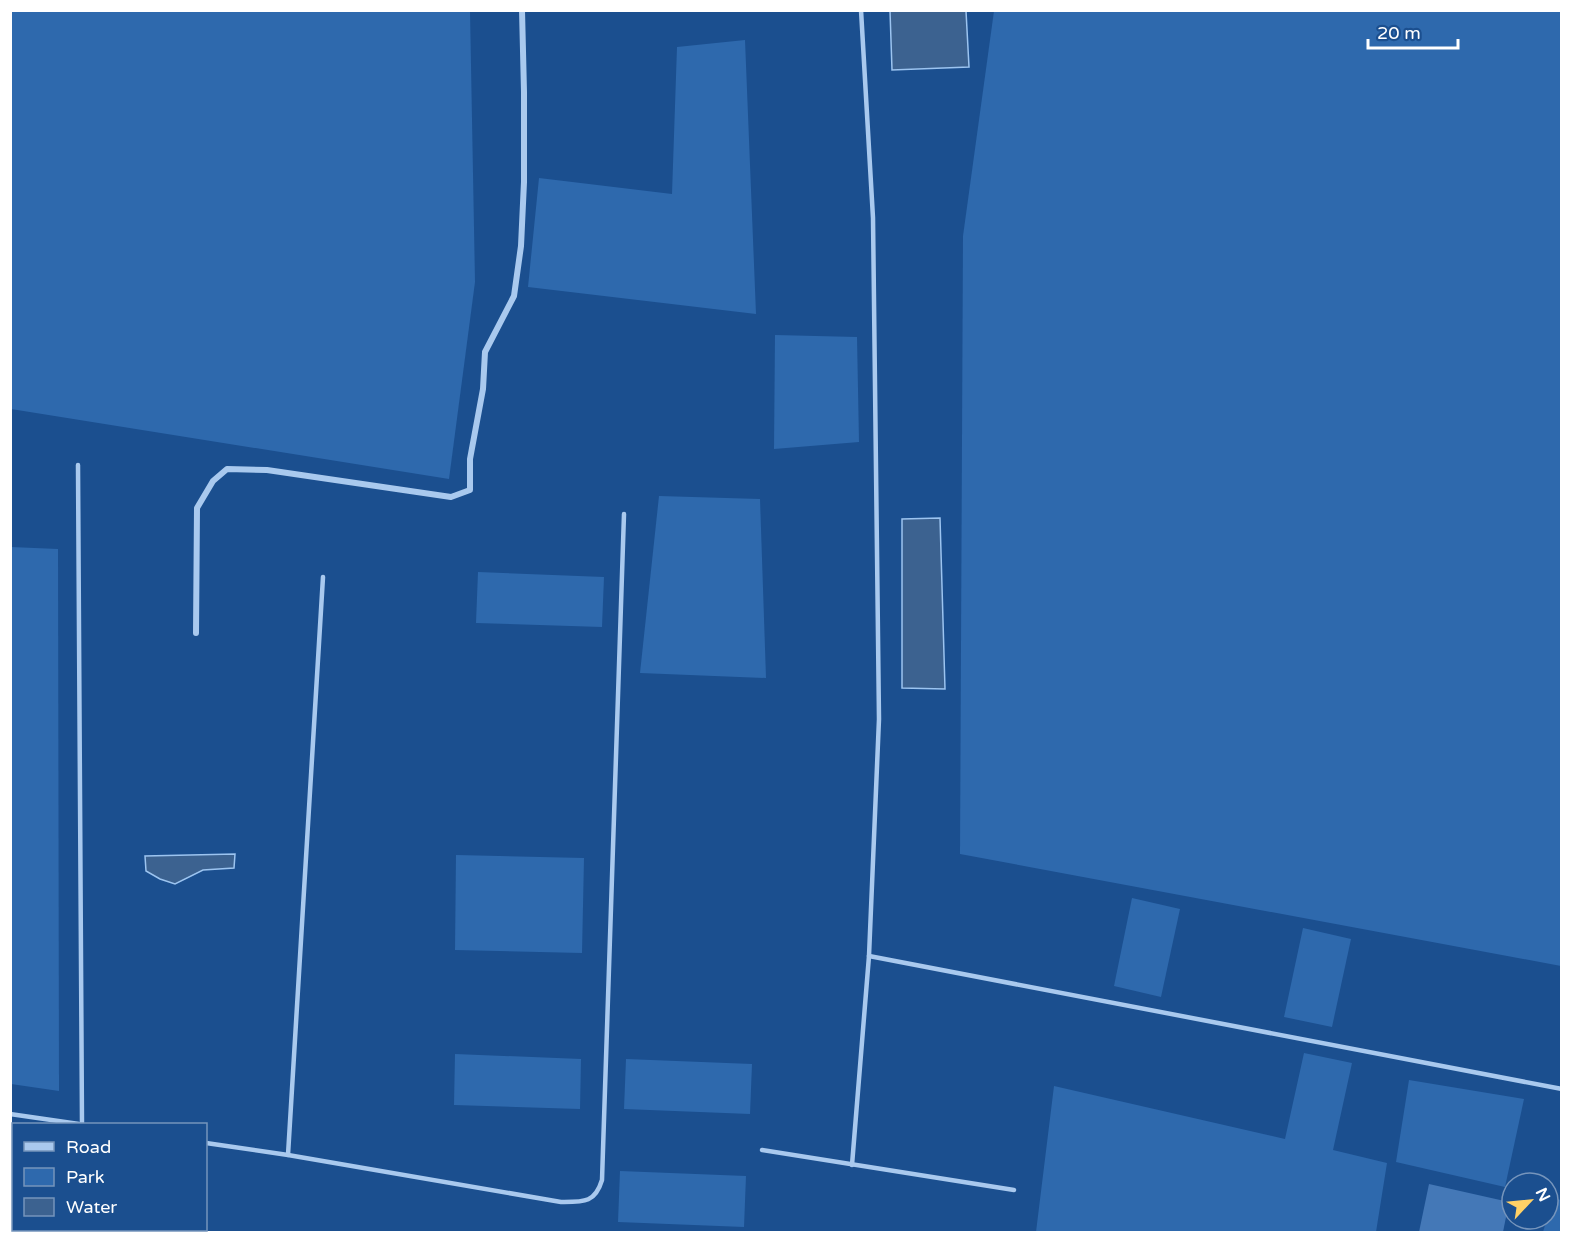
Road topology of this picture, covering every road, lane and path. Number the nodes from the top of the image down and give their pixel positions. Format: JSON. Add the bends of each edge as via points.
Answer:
{"nodes":[{"id":1,"x":522,"y":10,"type":"edge"},
{"id":2,"x":861,"y":10,"type":"edge"},
{"id":3,"x":78,"y":465,"type":"dead end"},
{"id":4,"x":624,"y":514,"type":"dead end"},
{"id":5,"x":323,"y":577,"type":"dead end"},
{"id":6,"x":196,"y":633,"type":"dead end"},
{"id":7,"x":869,"y":956,"type":"junction"},
{"id":8,"x":1562,"y":1089,"type":"edge"},
{"id":9,"x":10,"y":1114,"type":"edge"},
{"id":10,"x":68,"y":1123,"type":"edge"},
{"id":11,"x":81,"y":1123,"type":"edge"},
{"id":12,"x":207,"y":1143,"type":"edge"},
{"id":13,"x":762,"y":1150,"type":"dead end"},
{"id":14,"x":288,"y":1155,"type":"junction"},
{"id":15,"x":852,"y":1165,"type":"junction"},
{"id":16,"x":1014,"y":1190,"type":"dead end"}],
"edges":[{"from":1,"to":6,"type":"street","via":[[521,246],[514,296],[485,352],[483,389],[470,459],[470,490],[451,497],[267,470],[227,469],[213,481],[197,508]]},
{"from":2,"to":7,"type":"lane","via":[[873,218],[879,719]]},
{"from":3,"to":11,"type":"lane"},
{"from":4,"to":14,"type":"lane","via":[[603,1169],[599,1191],[579,1202],[561,1202]]},
{"from":5,"to":14,"type":"lane"},
{"from":7,"to":8,"type":"lane"},
{"from":7,"to":15,"type":"lane"},
{"from":9,"to":10,"type":"lane"},
{"from":12,"to":14,"type":"lane"},
{"from":13,"to":15,"type":"lane"},
{"from":15,"to":16,"type":"lane"}]}
